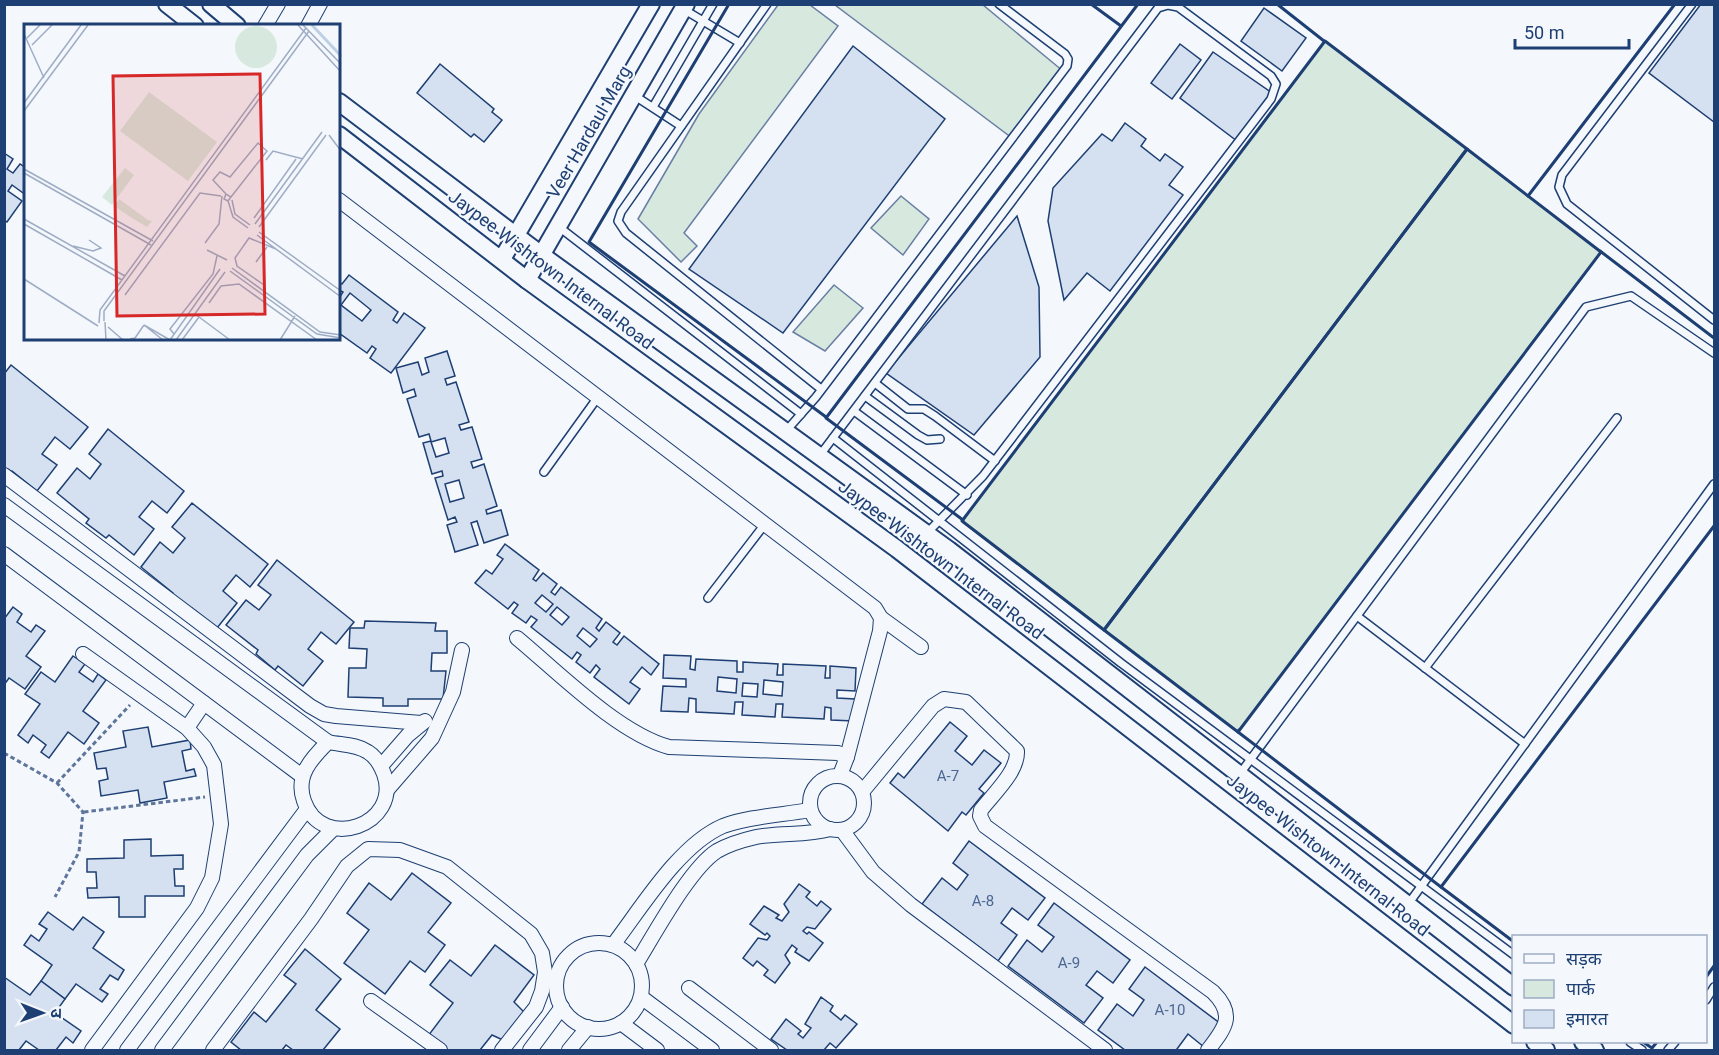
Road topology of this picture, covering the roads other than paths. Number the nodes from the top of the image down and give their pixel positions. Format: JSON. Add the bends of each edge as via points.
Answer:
{"nodes":[{"id":1,"x":167,"y":4,"type":"edge"},
{"id":2,"x":211,"y":4,"type":"edge"},
{"id":3,"x":278,"y":4,"type":"edge"},
{"id":4,"x":320,"y":4,"type":"edge"},
{"id":5,"x":651,"y":4,"type":"edge"},
{"id":6,"x":713,"y":4,"type":"edge"},
{"id":7,"x":767,"y":4,"type":"edge"},
{"id":8,"x":999,"y":4,"type":"edge"},
{"id":9,"x":1692,"y":4,"type":"edge"},
{"id":10,"x":685,"y":7,"type":"edge"},
{"id":11,"x":703,"y":22,"type":"junction"},
{"id":12,"x":192,"y":24,"type":"edge"},
{"id":13,"x":235,"y":24,"type":"edge"},
{"id":14,"x":266,"y":24,"type":"edge"},
{"id":15,"x":309,"y":24,"type":"edge"},
{"id":16,"x":740,"y":43,"type":"junction"},
{"id":17,"x":633,"y":95,"type":"junction"},
{"id":18,"x":340,"y":103,"type":"edge"},
{"id":19,"x":653,"y":107,"type":"junction"},
{"id":20,"x":681,"y":126,"type":"junction"},
{"id":21,"x":340,"y":136,"type":"edge"},
{"id":22,"x":340,"y":201,"type":"edge"},
{"id":23,"x":557,"y":226,"type":"junction"},
{"id":24,"x":517,"y":236,"type":"junction"},
{"id":25,"x":540,"y":254,"type":"junction"},
{"id":26,"x":502,"y":259,"type":"junction"},
{"id":27,"x":527,"y":280,"type":"junction"},
{"id":28,"x":1714,"y":320,"type":"edge"},
{"id":29,"x":1714,"y":353,"type":"edge"},
{"id":30,"x":875,"y":383,"type":"junction"},
{"id":31,"x":821,"y":388,"type":"junction"},
{"id":32,"x":865,"y":396,"type":"junction"},
{"id":33,"x":598,"y":397,"type":"junction"},
{"id":34,"x":854,"y":411,"type":"junction"},
{"id":35,"x":801,"y":414,"type":"junction"},
{"id":36,"x":1617,"y":418,"type":"dead end"},
{"id":37,"x":786,"y":431,"type":"junction"},
{"id":38,"x":833,"y":438,"type":"junction"},
{"id":39,"x":940,"y":440,"type":"dead end"},
{"id":40,"x":820,"y":455,"type":"junction"},
{"id":41,"x":995,"y":461,"type":"junction"},
{"id":42,"x":544,"y":472,"type":"dead end"},
{"id":43,"x":4,"y":475,"type":"edge"},
{"id":44,"x":1714,"y":484,"type":"edge"},
{"id":45,"x":967,"y":495,"type":"junction"},
{"id":46,"x":4,"y":505,"type":"edge"},
{"id":47,"x":940,"y":521,"type":"junction"},
{"id":48,"x":765,"y":524,"type":"junction"},
{"id":49,"x":926,"y":534,"type":"junction"},
{"id":50,"x":5,"y":555,"type":"edge"},
{"id":51,"x":708,"y":598,"type":"dead end"},
{"id":52,"x":1357,"y":616,"type":"junction"},
{"id":53,"x":881,"y":618,"type":"junction"},
{"id":54,"x":517,"y":638,"type":"dead end"},
{"id":55,"x":921,"y":647,"type":"dead end"},
{"id":56,"x":462,"y":650,"type":"dead end"},
{"id":57,"x":82,"y":654,"type":"dead end"},
{"id":58,"x":1425,"y":668,"type":"junction"},
{"id":59,"x":204,"y":704,"type":"junction"},
{"id":60,"x":439,"y":720,"type":"junction"},
{"id":61,"x":421,"y":723,"type":"junction"},
{"id":62,"x":187,"y":729,"type":"junction"},
{"id":63,"x":328,"y":742,"type":"junction"},
{"id":64,"x":1525,"y":744,"type":"junction"},
{"id":65,"x":847,"y":757,"type":"junction"},
{"id":66,"x":1251,"y":759,"type":"junction"},
{"id":67,"x":381,"y":766,"type":"junction"},
{"id":68,"x":840,"y":775,"type":"junction"},
{"id":69,"x":1239,"y":775,"type":"junction"},
{"id":70,"x":302,"y":776,"type":"junction"},
{"id":71,"x":387,"y":790,"type":"junction"},
{"id":72,"x":862,"y":792,"type":"junction"},
{"id":73,"x":307,"y":809,"type":"junction"},
{"id":74,"x":810,"y":810,"type":"junction"},
{"id":75,"x":333,"y":829,"type":"junction"},
{"id":76,"x":836,"y":829,"type":"junction"},
{"id":77,"x":1421,"y":886,"type":"junction"},
{"id":78,"x":1407,"y":905,"type":"junction"},
{"id":79,"x":613,"y":945,"type":"junction"},
{"id":80,"x":1512,"y":954,"type":"edge"},
{"id":81,"x":636,"y":964,"type":"junction"},
{"id":82,"x":1512,"y":985,"type":"edge"},
{"id":83,"x":689,"y":988,"type":"dead end"},
{"id":84,"x":641,"y":997,"type":"junction"},
{"id":85,"x":371,"y":1001,"type":"dead end"},
{"id":86,"x":562,"y":1007,"type":"junction"},
{"id":87,"x":621,"y":1023,"type":"junction"},
{"id":88,"x":1512,"y":1023,"type":"edge"},
{"id":89,"x":588,"y":1027,"type":"junction"},
{"id":90,"x":92,"y":1050,"type":"edge"},
{"id":91,"x":127,"y":1050,"type":"edge"},
{"id":92,"x":162,"y":1050,"type":"edge"},
{"id":93,"x":213,"y":1050,"type":"edge"},
{"id":94,"x":440,"y":1050,"type":"edge"},
{"id":95,"x":502,"y":1050,"type":"edge"},
{"id":96,"x":530,"y":1050,"type":"edge"},
{"id":97,"x":569,"y":1050,"type":"edge"},
{"id":98,"x":657,"y":1050,"type":"edge"},
{"id":99,"x":712,"y":1050,"type":"edge"},
{"id":100,"x":771,"y":1050,"type":"edge"},
{"id":101,"x":1105,"y":1050,"type":"edge"},
{"id":102,"x":1208,"y":1050,"type":"edge"}],
"edges":[{"from":1,"to":12,"type":"street"},
{"from":2,"to":13,"type":"street"},
{"from":3,"to":14,"type":"street"},
{"from":4,"to":15,"type":"street"},
{"from":5,"to":24,"type":"street","name":"Veer Hardaul Marg"},
{"from":6,"to":11,"type":"lane"},
{"from":7,"to":16,"type":"lane"},
{"from":8,"to":31,"type":"lane","via":[[1065,54],[1067,66]]},
{"from":9,"to":28,"type":"lane","via":[[1562,175],[1559,187],[1567,204]]},
{"from":10,"to":11,"type":"lane"},
{"from":10,"to":17,"type":"street","name":"Veer Hardaul Marg"},
{"from":11,"to":16,"type":"lane"},
{"from":11,"to":19,"type":"lane"},
{"from":16,"to":20,"type":"lane"},
{"from":17,"to":19,"type":"lane"},
{"from":17,"to":23,"type":"street","name":"Veer Hardaul Marg"},
{"from":18,"to":24,"type":"street","name":"Jaypee Wishtown Internal Road"},
{"from":19,"to":20,"type":"lane"},
{"from":20,"to":31,"type":"lane","via":[[621,212],[621,228]]},
{"from":21,"to":26,"type":"street","name":"Jaypee Wishtown Internal Road"},
{"from":22,"to":33,"type":"street"},
{"from":23,"to":25,"type":"street","name":"Veer Hardaul Marg"},
{"from":23,"to":35,"type":"lane"},
{"from":24,"to":25,"type":"street","name":"Jaypee Wishtown Internal Road"},
{"from":24,"to":26,"type":"street","name":"Veer Hardaul Marg"},
{"from":25,"to":27,"type":"street","name":"Veer Hardaul Marg"},
{"from":25,"to":37,"type":"street","name":"Jaypee Wishtown Internal Road"},
{"from":26,"to":27,"type":"street","name":"Jaypee Wishtown Internal Road"},
{"from":27,"to":88,"type":"street","name":"Jaypee Wishtown Internal Road","via":[[897,549]]},
{"from":29,"to":52,"type":"lane","via":[[1631,296],[1586,307]]},
{"from":30,"to":32,"type":"lane"},
{"from":30,"to":41,"type":"lane","via":[[908,409],[924,409],[935,416]]},
{"from":30,"to":41,"type":"lane","via":[[1153,14],[1168,5],[1178,7],[1271,76],[1275,92]]},
{"from":31,"to":35,"type":"lane"},
{"from":32,"to":34,"type":"lane"},
{"from":32,"to":39,"type":"lane","via":[[918,435]]},
{"from":33,"to":42,"type":"lane"},
{"from":33,"to":48,"type":"street"},
{"from":34,"to":38,"type":"lane"},
{"from":34,"to":45,"type":"lane"},
{"from":35,"to":37,"type":"lane"},
{"from":36,"to":58,"type":"lane"},
{"from":37,"to":40,"type":"street","name":"Jaypee Wishtown Internal Road"},
{"from":38,"to":40,"type":"lane"},
{"from":38,"to":47,"type":"lane"},
{"from":40,"to":49,"type":"street","name":"Jaypee Wishtown Internal Road"},
{"from":41,"to":45,"type":"lane"},
{"from":43,"to":61,"type":"street","via":[[310,706],[336,716]]},
{"from":44,"to":64,"type":"lane"},
{"from":45,"to":47,"type":"lane"},
{"from":46,"to":63,"type":"street"},
{"from":47,"to":49,"type":"lane"},
{"from":47,"to":66,"type":"lane"},
{"from":48,"to":51,"type":"lane"},
{"from":48,"to":53,"type":"street","via":[[875,608]]},
{"from":49,"to":69,"type":"street","name":"Jaypee Wishtown Internal Road"},
{"from":50,"to":59,"type":"street"},
{"from":52,"to":58,"type":"lane"},
{"from":52,"to":66,"type":"lane"},
{"from":53,"to":55,"type":"street"},
{"from":53,"to":65,"type":"street"},
{"from":54,"to":65,"type":"street","via":[[627,729],[649,742],[669,747],[838,753]]},
{"from":56,"to":60,"type":"street","via":[[453,692]]},
{"from":57,"to":62,"type":"street"},
{"from":58,"to":64,"type":"lane"},
{"from":59,"to":62,"type":"street"},
{"from":59,"to":70,"type":"street"},
{"from":60,"to":61,"type":"street"},
{"from":60,"to":71,"type":"street","via":[[432,738]]},
{"from":61,"to":67,"type":"street"},
{"from":62,"to":90,"type":"street","via":[[214,765],[219,795],[218,852],[212,878],[197,908]]},
{"from":63,"to":67,"type":"street","via":[[355,746],[370,753]]},
{"from":63,"to":70,"type":"street","via":[[309,761]]},
{"from":64,"to":77,"type":"lane"},
{"from":65,"to":68,"type":"street"},
{"from":66,"to":69,"type":"lane"},
{"from":66,"to":77,"type":"lane"},
{"from":67,"to":71,"type":"street"},
{"from":68,"to":72,"type":"street","via":[[851,779]]},
{"from":68,"to":74,"type":"street","via":[[826,777],[815,785]]},
{"from":69,"to":78,"type":"street","name":"Jaypee Wishtown Internal Road"},
{"from":70,"to":73,"type":"street","via":[[301,793]]},
{"from":71,"to":75,"type":"street","via":[[378,814],[366,825],[350,830]]},
{"from":72,"to":76,"type":"street","via":[[864,809],[859,818],[852,826]]},
{"from":72,"to":102,"type":"street","via":[[933,706],[944,699],[966,702],[1017,751],[1013,768],[981,810],[985,826],[1223,1002],[1227,1012],[1224,1029]]},
{"from":73,"to":75,"type":"street","via":[[318,822]]},
{"from":73,"to":91,"type":"street"},
{"from":74,"to":76,"type":"street","via":[[821,825]]},
{"from":74,"to":79,"type":"street","via":[[738,822],[698,841]]},
{"from":75,"to":92,"type":"street","via":[[307,855]]},
{"from":76,"to":81,"type":"street","via":[[760,836],[716,852],[691,880]]},
{"from":76,"to":101,"type":"street","via":[[873,872],[911,905]]},
{"from":77,"to":78,"type":"lane"},
{"from":77,"to":80,"type":"lane"},
{"from":78,"to":82,"type":"street","name":"Jaypee Wishtown Internal Road"},
{"from":79,"to":81,"type":"street","via":[[625,951]]},
{"from":79,"to":86,"type":"street","via":[[593,943],[578,948],[565,959],[556,991]]},
{"from":81,"to":84,"type":"street","via":[[642,980]]},
{"from":83,"to":100,"type":"street"},
{"from":84,"to":87,"type":"street"},
{"from":84,"to":99,"type":"street"},
{"from":85,"to":94,"type":"street"},
{"from":86,"to":89,"type":"street","via":[[573,1020]]},
{"from":86,"to":96,"type":"street"},
{"from":87,"to":89,"type":"street","via":[[605,1028]]},
{"from":87,"to":98,"type":"street"},
{"from":89,"to":97,"type":"street"},
{"from":93,"to":95,"type":"street","via":[[347,866],[368,849],[399,850],[447,867],[531,934],[542,953],[542,991],[536,1006]]}]}
